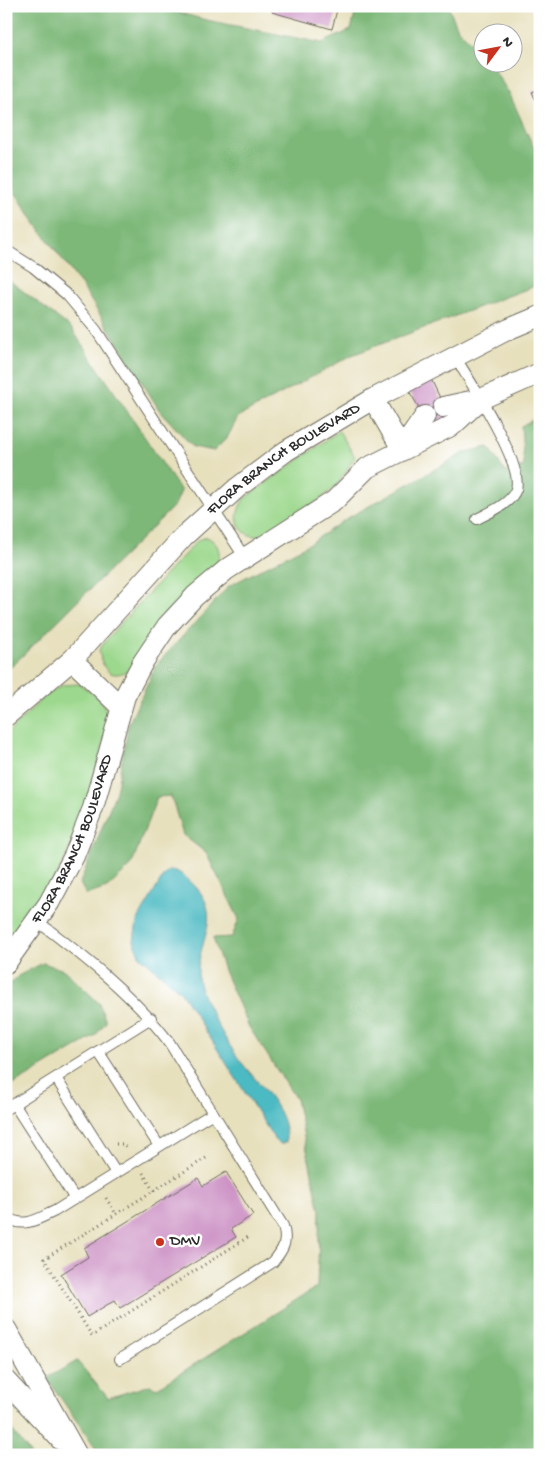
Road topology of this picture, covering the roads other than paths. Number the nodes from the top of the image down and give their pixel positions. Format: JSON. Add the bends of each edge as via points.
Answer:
{"nodes":[{"id":1,"x":6,"y":250,"type":"edge"},
{"id":2,"x":540,"y":316,"type":"edge"},
{"id":3,"x":455,"y":357,"type":"junction"},
{"id":4,"x":540,"y":373,"type":"edge"},
{"id":5,"x":373,"y":399,"type":"junction"},
{"id":6,"x":481,"y":399,"type":"junction"},
{"id":7,"x":402,"y":449,"type":"junction"},
{"id":8,"x":212,"y":510,"type":"junction"},
{"id":9,"x":477,"y":519,"type":"dead end"},
{"id":10,"x":245,"y":558,"type":"junction"},
{"id":11,"x":72,"y":660,"type":"junction"},
{"id":12,"x":121,"y":707,"type":"junction"},
{"id":13,"x":6,"y":716,"type":"edge"},
{"id":14,"x":37,"y":921,"type":"junction"},
{"id":15,"x":6,"y":963,"type":"edge"},
{"id":16,"x":151,"y":1018,"type":"junction"},
{"id":17,"x":98,"y":1051,"type":"junction"},
{"id":18,"x":56,"y":1078,"type":"junction"},
{"id":19,"x":10,"y":1106,"type":"edge"},
{"id":20,"x":213,"y":1113,"type":"junction"},
{"id":21,"x":160,"y":1146,"type":"junction"},
{"id":22,"x":116,"y":1174,"type":"junction"},
{"id":23,"x":75,"y":1199,"type":"junction"},
{"id":24,"x":6,"y":1217,"type":"edge"},
{"id":25,"x":6,"y":1329,"type":"edge"},
{"id":26,"x":120,"y":1359,"type":"dead end"},
{"id":27,"x":6,"y":1382,"type":"edge"},
{"id":28,"x":76,"y":1455,"type":"edge"}],
"edges":[{"from":1,"to":8,"type":"lane","via":[[67,294],[96,330]]},
{"from":2,"to":3,"type":"street","name":"FLORA BRANCH BOULEVARD"},
{"from":3,"to":5,"type":"street","name":"FLORA BRANCH BOULEVARD"},
{"from":3,"to":6,"type":"lane"},
{"from":4,"to":6,"type":"street","name":"FLORA BRANCH BOULEVARD"},
{"from":5,"to":7,"type":"street"},
{"from":5,"to":8,"type":"street","name":"FLORA BRANCH BOULEVARD","via":[[286,451]]},
{"from":6,"to":7,"type":"street","name":"FLORA BRANCH BOULEVARD","via":[[453,425]]},
{"from":6,"to":7,"type":"street","via":[[434,412]]},
{"from":6,"to":9,"type":"lane","via":[[512,460],[517,477],[516,489],[510,498]]},
{"from":7,"to":10,"type":"street","name":"FLORA BRANCH BOULEVARD","via":[[367,468],[334,501]]},
{"from":8,"to":10,"type":"lane"},
{"from":8,"to":11,"type":"street","name":"FLORA BRANCH BOULEVARD","via":[[184,536]]},
{"from":10,"to":12,"type":"street","name":"FLORA BRANCH BOULEVARD","via":[[195,596],[168,626],[143,662]]},
{"from":11,"to":12,"type":"street"},
{"from":11,"to":13,"type":"street","name":"FLORA BRANCH BOULEVARD"},
{"from":12,"to":14,"type":"street","name":"FLORA BRANCH BOULEVARD","via":[[93,808],[74,856]]},
{"from":14,"to":15,"type":"street","name":"FLORA BRANCH BOULEVARD"},
{"from":14,"to":16,"type":"lane"},
{"from":16,"to":17,"type":"lane"},
{"from":16,"to":20,"type":"lane","via":[[170,1042]]},
{"from":17,"to":18,"type":"lane"},
{"from":17,"to":21,"type":"lane"},
{"from":18,"to":19,"type":"lane"},
{"from":18,"to":22,"type":"lane"},
{"from":19,"to":23,"type":"lane"},
{"from":20,"to":21,"type":"lane"},
{"from":20,"to":26,"type":"lane","via":[[283,1226],[285,1244],[274,1262]]},
{"from":21,"to":22,"type":"lane"},
{"from":22,"to":23,"type":"lane"},
{"from":23,"to":24,"type":"lane","via":[[31,1223],[15,1223]]},
{"from":25,"to":28,"type":"street"},
{"from":27,"to":28,"type":"street"}]}
